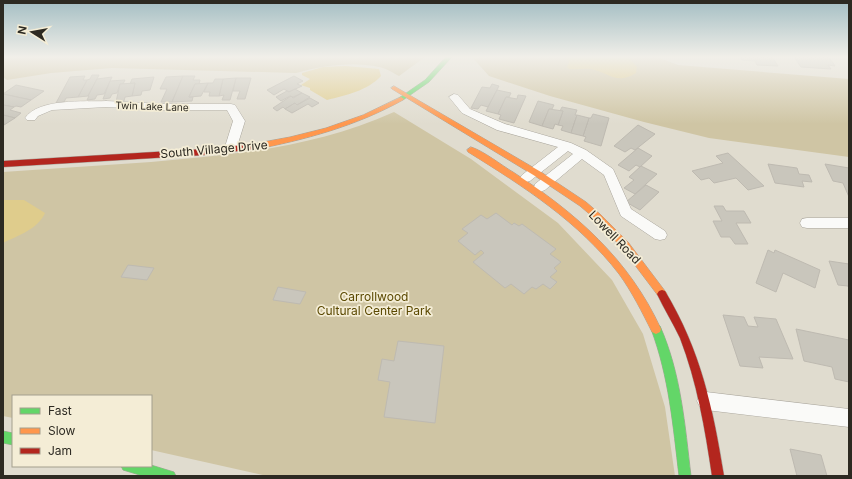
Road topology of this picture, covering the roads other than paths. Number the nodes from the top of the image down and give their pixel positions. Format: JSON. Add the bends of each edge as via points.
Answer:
{"nodes":[{"id":1,"x":428,"y":79,"type":"edge"},
{"id":2,"x":404,"y":81,"type":"dead end"},
{"id":3,"x":388,"y":92,"type":"junction"},
{"id":4,"x":408,"y":96,"type":"junction"},
{"id":5,"x":454,"y":97,"type":"dead end"},
{"id":6,"x":398,"y":105,"type":"junction"},
{"id":7,"x":31,"y":118,"type":"dead end"},
{"id":8,"x":247,"y":134,"type":"dead end"},
{"id":9,"x":229,"y":136,"type":"junction"},
{"id":10,"x":567,"y":146,"type":"junction"},
{"id":11,"x":466,"y":147,"type":"dead end"},
{"id":12,"x":230,"y":150,"type":"junction"},
{"id":13,"x":582,"y":153,"type":"junction"},
{"id":14,"x":3,"y":164,"type":"edge"},
{"id":15,"x":534,"y":172,"type":"junction"},
{"id":16,"x":547,"y":181,"type":"junction"},
{"id":17,"x":522,"y":182,"type":"junction"},
{"id":18,"x":536,"y":190,"type":"junction"},
{"id":19,"x":807,"y":223,"type":"dead end"},
{"id":20,"x":849,"y":223,"type":"edge"},
{"id":21,"x":660,"y":235,"type":"dead end"},
{"id":22,"x":647,"y":310,"type":"junction"},
{"id":23,"x":665,"y":326,"type":"dead end"},
{"id":24,"x":691,"y":386,"type":"dead end"},
{"id":25,"x":706,"y":401,"type":"junction"},
{"id":26,"x":849,"y":418,"type":"edge"},
{"id":27,"x":131,"y":467,"type":"edge"},
{"id":28,"x":170,"y":476,"type":"edge"},
{"id":29,"x":685,"y":476,"type":"edge"},
{"id":30,"x":718,"y":476,"type":"edge"}],
"edges":[{"from":1,"to":4,"type":"street","name":"South Village Drive"},
{"from":2,"to":3,"type":"street"},
{"from":3,"to":4,"type":"street","name":"Lowell Road"},
{"from":3,"to":6,"type":"street"},
{"from":4,"to":6,"type":"street","name":"South Village Drive"},
{"from":4,"to":15,"type":"street","name":"Lowell Road"},
{"from":5,"to":10,"type":"street","via":[[466,111],[501,127]]},
{"from":6,"to":12,"type":"street","name":"South Village Drive","via":[[320,132]]},
{"from":7,"to":9,"type":"street","name":"Twin Lake Lane","via":[[50,107],[106,104],[231,107],[239,121]]},
{"from":8,"to":9,"type":"street","name":"South Village Drive"},
{"from":9,"to":12,"type":"street","name":"Twin Lake Lane"},
{"from":10,"to":13,"type":"street"},
{"from":10,"to":15,"type":"street"},
{"from":11,"to":17,"type":"street","name":"Lowell Road"},
{"from":12,"to":14,"type":"street","name":"South Village Drive"},
{"from":13,"to":16,"type":"street"},
{"from":13,"to":21,"type":"street","via":[[609,172],[626,212]]},
{"from":15,"to":16,"type":"street","name":"Lowell Road"},
{"from":15,"to":17,"type":"street"},
{"from":16,"to":18,"type":"street"},
{"from":16,"to":25,"type":"street","name":"Lowell Road","via":[[584,205],[613,231],[642,266],[682,329]]},
{"from":17,"to":18,"type":"street","name":"Lowell Road"},
{"from":18,"to":22,"type":"street","name":"Lowell Road","via":[[595,240],[622,271]]},
{"from":19,"to":20,"type":"street"},
{"from":22,"to":23,"type":"street"},
{"from":22,"to":29,"type":"street","name":"Lowell Road","via":[[669,367]]},
{"from":24,"to":25,"type":"street"},
{"from":25,"to":26,"type":"street"},
{"from":25,"to":30,"type":"street","name":"Lowell Road"},
{"from":27,"to":28,"type":"street"}]}
